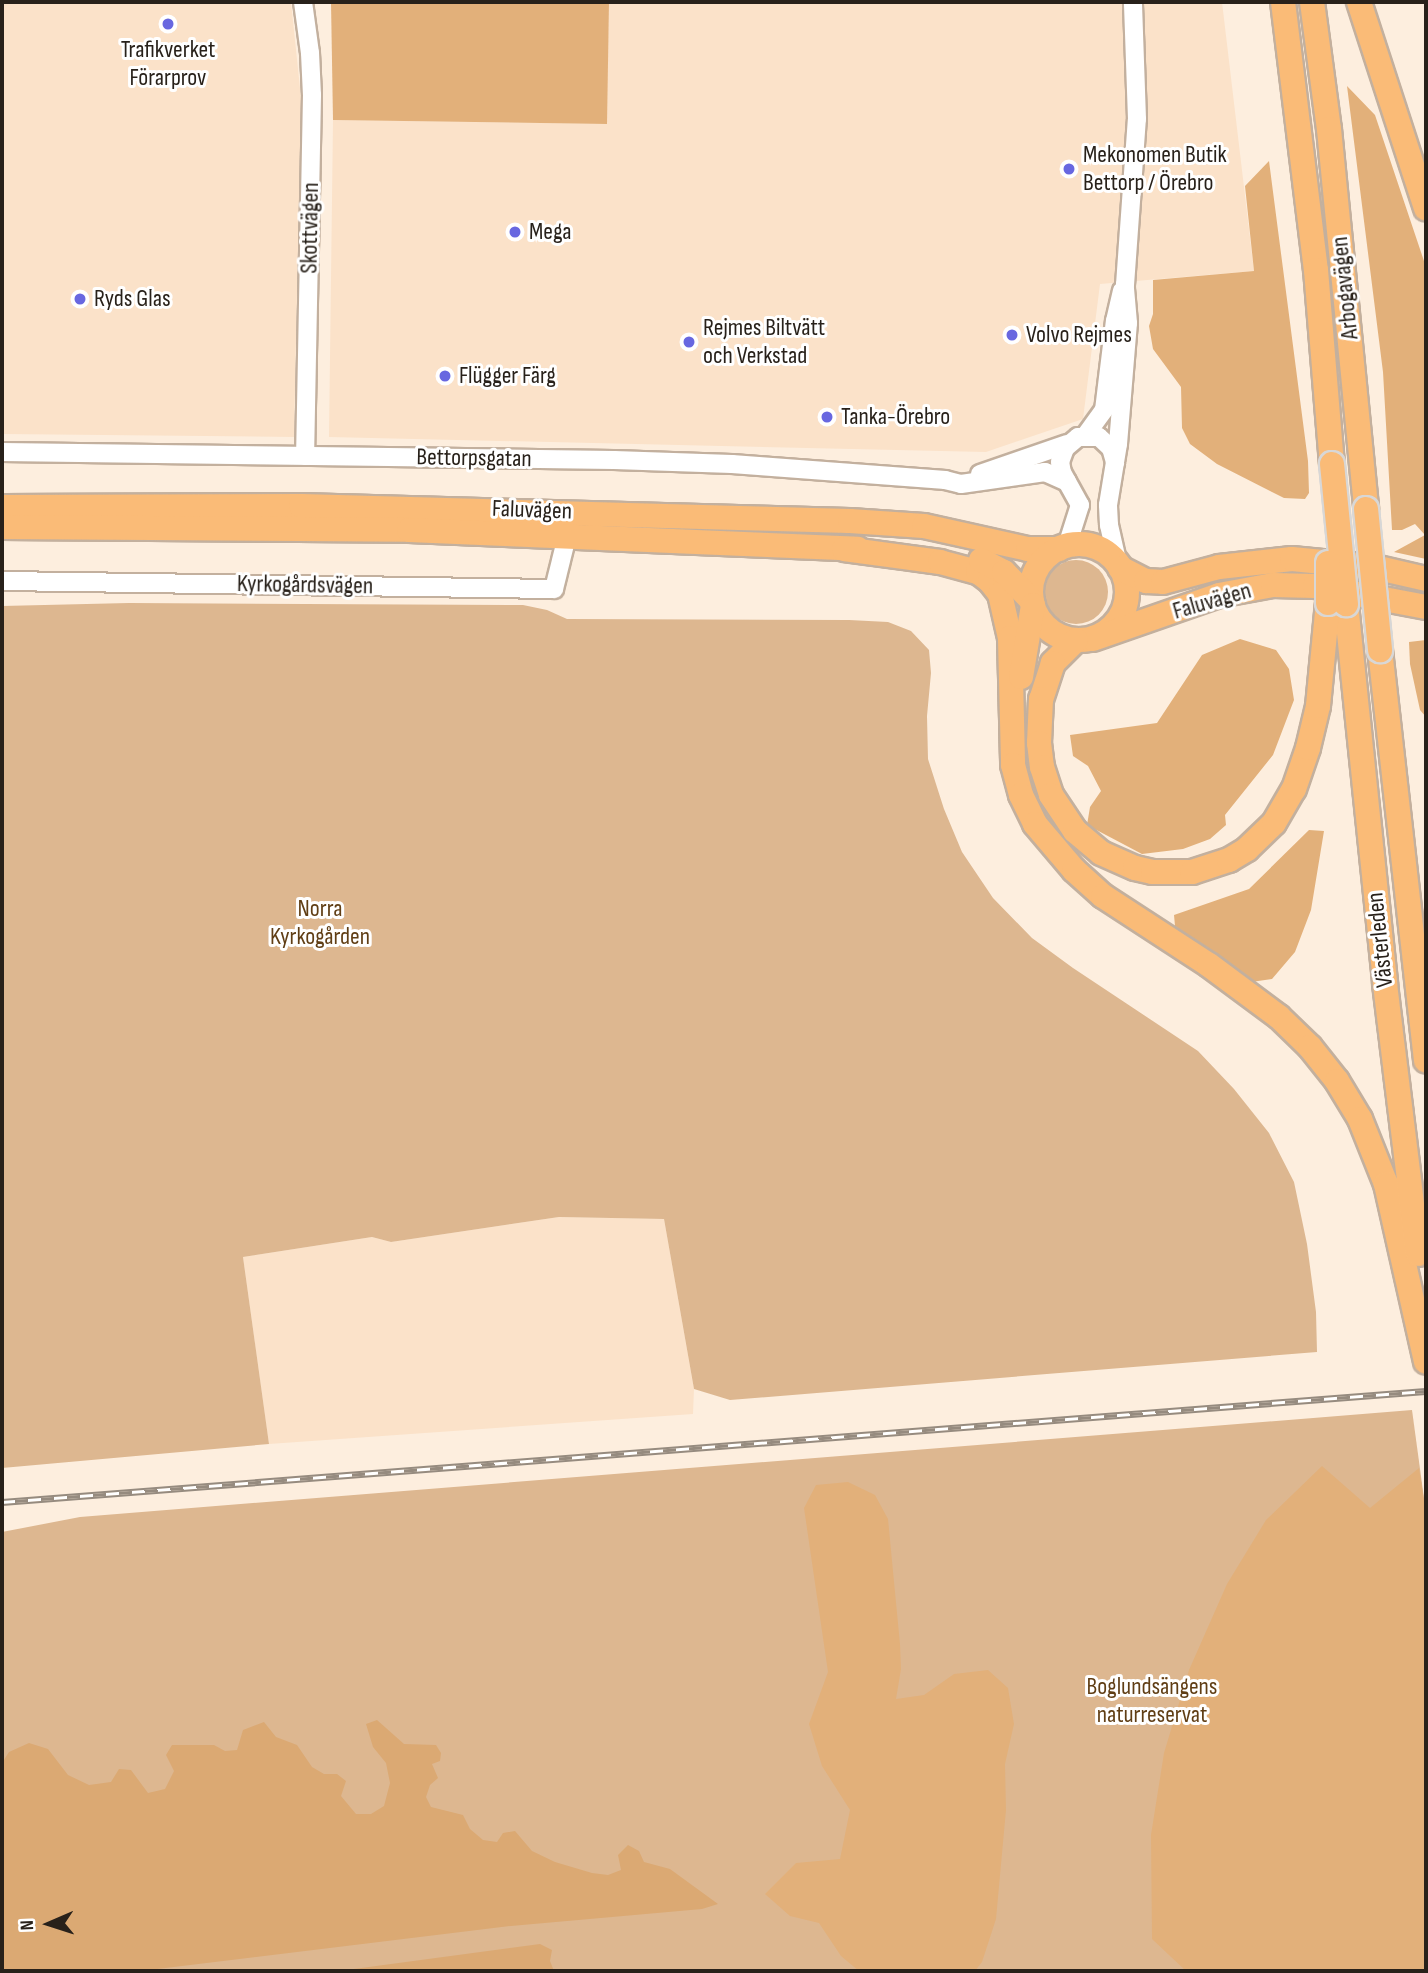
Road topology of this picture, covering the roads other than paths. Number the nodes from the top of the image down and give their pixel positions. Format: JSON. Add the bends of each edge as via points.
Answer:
{"nodes":[{"id":1,"x":303,"y":2,"type":"edge"},
{"id":2,"x":1133,"y":2,"type":"edge"},
{"id":3,"x":1283,"y":2,"type":"edge"},
{"id":4,"x":1312,"y":2,"type":"edge"},
{"id":5,"x":1359,"y":2,"type":"edge"},
{"id":6,"x":1426,"y":208,"type":"edge"},
{"id":7,"x":1125,"y":285,"type":"junction"},
{"id":8,"x":1085,"y":436,"type":"junction"},
{"id":9,"x":1067,"y":444,"type":"junction"},
{"id":10,"x":2,"y":452,"type":"edge"},
{"id":11,"x":305,"y":456,"type":"junction"},
{"id":12,"x":1115,"y":462,"type":"junction"},
{"id":13,"x":1332,"y":464,"type":"junction"},
{"id":14,"x":945,"y":480,"type":"junction"},
{"id":15,"x":1067,"y":482,"type":"junction"},
{"id":16,"x":2,"y":507,"type":"edge"},
{"id":17,"x":275,"y":517,"type":"junction"},
{"id":18,"x":302,"y":517,"type":"junction"},
{"id":19,"x":2,"y":527,"type":"edge"},
{"id":20,"x":567,"y":536,"type":"junction"},
{"id":21,"x":1063,"y":547,"type":"junction"},
{"id":22,"x":844,"y":549,"type":"junction"},
{"id":23,"x":1119,"y":566,"type":"junction"},
{"id":24,"x":1342,"y":566,"type":"joint"},
{"id":25,"x":1375,"y":579,"type":"junction"},
{"id":26,"x":1426,"y":579,"type":"edge"},
{"id":27,"x":2,"y":581,"type":"edge"},
{"id":28,"x":1032,"y":603,"type":"junction"},
{"id":29,"x":1337,"y":604,"type":"junction"},
{"id":30,"x":1426,"y":607,"type":"edge"},
{"id":31,"x":1085,"y":639,"type":"junction"},
{"id":32,"x":1012,"y":716,"type":"junction"},
{"id":33,"x":1426,"y":1060,"type":"edge"},
{"id":34,"x":1398,"y":1183,"type":"junction"},
{"id":35,"x":1403,"y":1210,"type":"junction"},
{"id":36,"x":1426,"y":1314,"type":"edge"},
{"id":37,"x":1426,"y":1363,"type":"edge"}],
"edges":[{"from":1,"to":11,"type":"street","name":"Skottvägen","via":[[312,95]]},
{"from":2,"to":7,"type":"street","via":[[1138,119]]},
{"from":3,"to":13,"type":"highway","name":"Arbogavägen","via":[[1316,270]]},
{"from":4,"to":25,"type":"highway","name":"Arbogavägen","bridge":true,"via":[[1331,142]]},
{"from":5,"to":6,"type":"highway"},
{"from":7,"to":8,"type":"street","via":[[1117,309],[1104,410]]},
{"from":7,"to":12,"type":"street","via":[[1128,323]]},
{"from":8,"to":9,"type":"street","name":"Bettorpsgatan"},
{"from":8,"to":12,"type":"street","via":[[1107,443]]},
{"from":9,"to":14,"type":"street","name":"Bettorpsgatan","via":[[991,471]]},
{"from":9,"to":15,"type":"street","via":[[1060,461]]},
{"from":10,"to":11,"type":"street","name":"Bettorpsgatan"},
{"from":11,"to":14,"type":"street","name":"Bettorpsgatan","via":[[706,463]]},
{"from":12,"to":23,"type":"street","via":[[1108,515]]},
{"from":13,"to":24,"type":"highway","name":"Arbogavägen","bridge":true},
{"from":13,"to":29,"type":"highway","bridge":true},
{"from":14,"to":15,"type":"street","name":"Bettorpsgatan","via":[[972,484],[1045,472]]},
{"from":15,"to":21,"type":"street","via":[[1080,505]]},
{"from":16,"to":17,"type":"highway","name":"Faluvägen"},
{"from":17,"to":18,"type":"highway","name":"Faluvägen"},
{"from":17,"to":19,"type":"highway","name":"Faluvägen"},
{"from":18,"to":20,"type":"highway","name":"Faluvägen"},
{"from":18,"to":21,"type":"highway","name":"Faluvägen","via":[[885,522],[956,531],[1028,549]]},
{"from":20,"to":22,"type":"highway","name":"Faluvägen"},
{"from":20,"to":27,"type":"street","name":"Kyrkogårdsvägen","via":[[554,589]]},
{"from":21,"to":23,"type":"highway","via":[[1094,547]]},
{"from":21,"to":28,"type":"highway","via":[[1045,558],[1035,572]]},
{"from":22,"to":28,"type":"highway","name":"Faluvägen","via":[[967,556],[1004,572]]},
{"from":22,"to":32,"type":"highway","via":[[940,562],[978,572],[990,581],[1000,594],[1007,620]]},
{"from":23,"to":25,"type":"highway","name":"Faluvägen","via":[[1146,581],[1163,582],[1271,559],[1324,561]]},
{"from":23,"to":31,"type":"highway","via":[[1126,589],[1122,613],[1108,630]]},
{"from":24,"to":29,"type":"highway","name":"Västerleden","bridge":true},
{"from":25,"to":26,"type":"highway"},
{"from":25,"to":30,"type":"highway"},
{"from":25,"to":31,"type":"highway","name":"Faluvägen","via":[[1250,587]]},
{"from":25,"to":33,"type":"highway","name":"Västerleden","bridge":true},
{"from":28,"to":31,"type":"highway","via":[[1046,627],[1060,636]]},
{"from":28,"to":32,"type":"highway"},
{"from":29,"to":31,"type":"highway","via":[[1318,706],[1294,789],[1274,823],[1247,849],[1211,868],[1192,872],[1153,872],[1101,853],[1075,831],[1051,795],[1039,743],[1041,699],[1053,663]]},
{"from":29,"to":34,"type":"highway","name":"Västerleden","via":[[1385,984]]},
{"from":32,"to":34,"type":"highway","via":[[1016,779],[1047,841],[1103,895],[1245,989],[1295,1032],[1349,1100]]},
{"from":34,"to":35,"type":"highway","name":"Västerleden"},
{"from":35,"to":36,"type":"highway","name":"Västerleden"},
{"from":35,"to":37,"type":"highway"}]}
